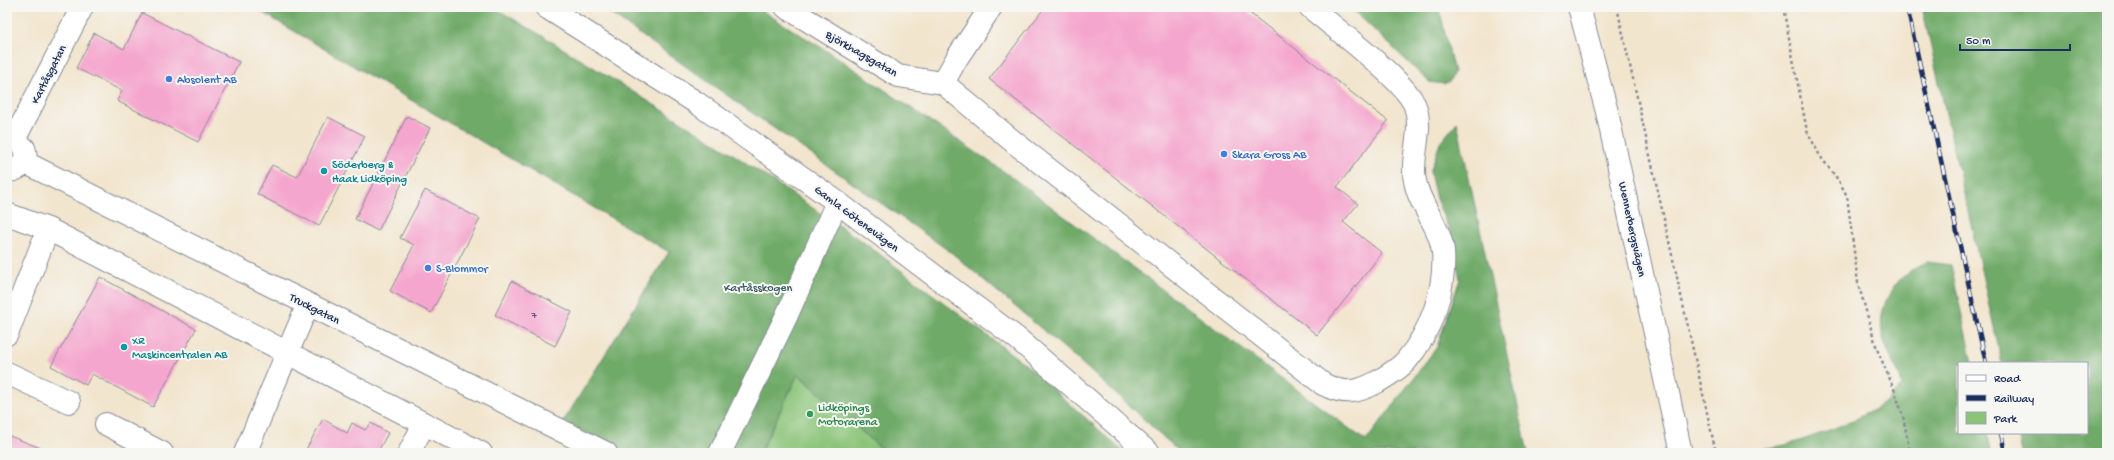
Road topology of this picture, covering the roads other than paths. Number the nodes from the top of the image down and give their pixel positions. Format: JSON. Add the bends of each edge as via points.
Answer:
{"nodes":[{"id":1,"x":82,"y":7,"type":"edge"},
{"id":2,"x":546,"y":7,"type":"edge"},
{"id":3,"x":786,"y":7,"type":"edge"},
{"id":4,"x":991,"y":7,"type":"edge"},
{"id":5,"x":1310,"y":7,"type":"edge"},
{"id":6,"x":1579,"y":7,"type":"edge"},
{"id":7,"x":943,"y":83,"type":"junction"},
{"id":8,"x":10,"y":140,"type":"edge"},
{"id":9,"x":16,"y":166,"type":"edge"},
{"id":10,"x":837,"y":202,"type":"junction"},
{"id":11,"x":7,"y":214,"type":"edge"},
{"id":12,"x":48,"y":229,"type":"junction"},
{"id":13,"x":308,"y":304,"type":"junction"},
{"id":14,"x":7,"y":334,"type":"edge"},
{"id":15,"x":286,"y":354,"type":"junction"},
{"id":16,"x":7,"y":373,"type":"edge"},
{"id":17,"x":69,"y":402,"type":"dead end"},
{"id":18,"x":106,"y":424,"type":"dead end"},
{"id":19,"x":424,"y":424,"type":"junction"},
{"id":20,"x":162,"y":453,"type":"edge"},
{"id":21,"x":245,"y":453,"type":"edge"},
{"id":22,"x":409,"y":453,"type":"edge"},
{"id":23,"x":481,"y":453,"type":"edge"},
{"id":24,"x":606,"y":453,"type":"edge"},
{"id":25,"x":720,"y":453,"type":"edge"},
{"id":26,"x":1149,"y":453,"type":"edge"},
{"id":27,"x":1681,"y":453,"type":"edge"}],
"edges":[{"from":1,"to":8,"type":"street","name":"Kartåsgatan"},
{"from":2,"to":10,"type":"street","name":"Gamla Götenevägen","via":[[697,103]]},
{"from":3,"to":7,"type":"street","name":"Björkhagsgatan","via":[[898,76]]},
{"from":4,"to":7,"type":"street"},
{"from":5,"to":7,"type":"street","via":[[1401,85],[1415,107],[1418,136],[1413,162],[1415,183],[1443,250],[1444,274],[1439,294],[1418,344],[1406,362],[1387,376],[1350,392],[1337,391],[1323,384]]},
{"from":6,"to":27,"type":"street","name":"Wennerbergsvägen","via":[[1607,112]]},
{"from":8,"to":9,"type":"street","via":[[23,146],[25,151]]},
{"from":9,"to":13,"type":"street","name":"Truckgatan"},
{"from":10,"to":25,"type":"street","via":[[786,317]]},
{"from":10,"to":26,"type":"street","name":"Gamla Götenevägen","via":[[1018,339]]},
{"from":11,"to":12,"type":"street"},
{"from":12,"to":14,"type":"street"},
{"from":12,"to":15,"type":"street"},
{"from":13,"to":15,"type":"street"},
{"from":13,"to":24,"type":"street","name":"Truckgatan"},
{"from":15,"to":19,"type":"street"},
{"from":15,"to":21,"type":"street"},
{"from":16,"to":17,"type":"street"},
{"from":18,"to":20,"type":"street"},
{"from":19,"to":22,"type":"street"},
{"from":19,"to":23,"type":"street"}]}
